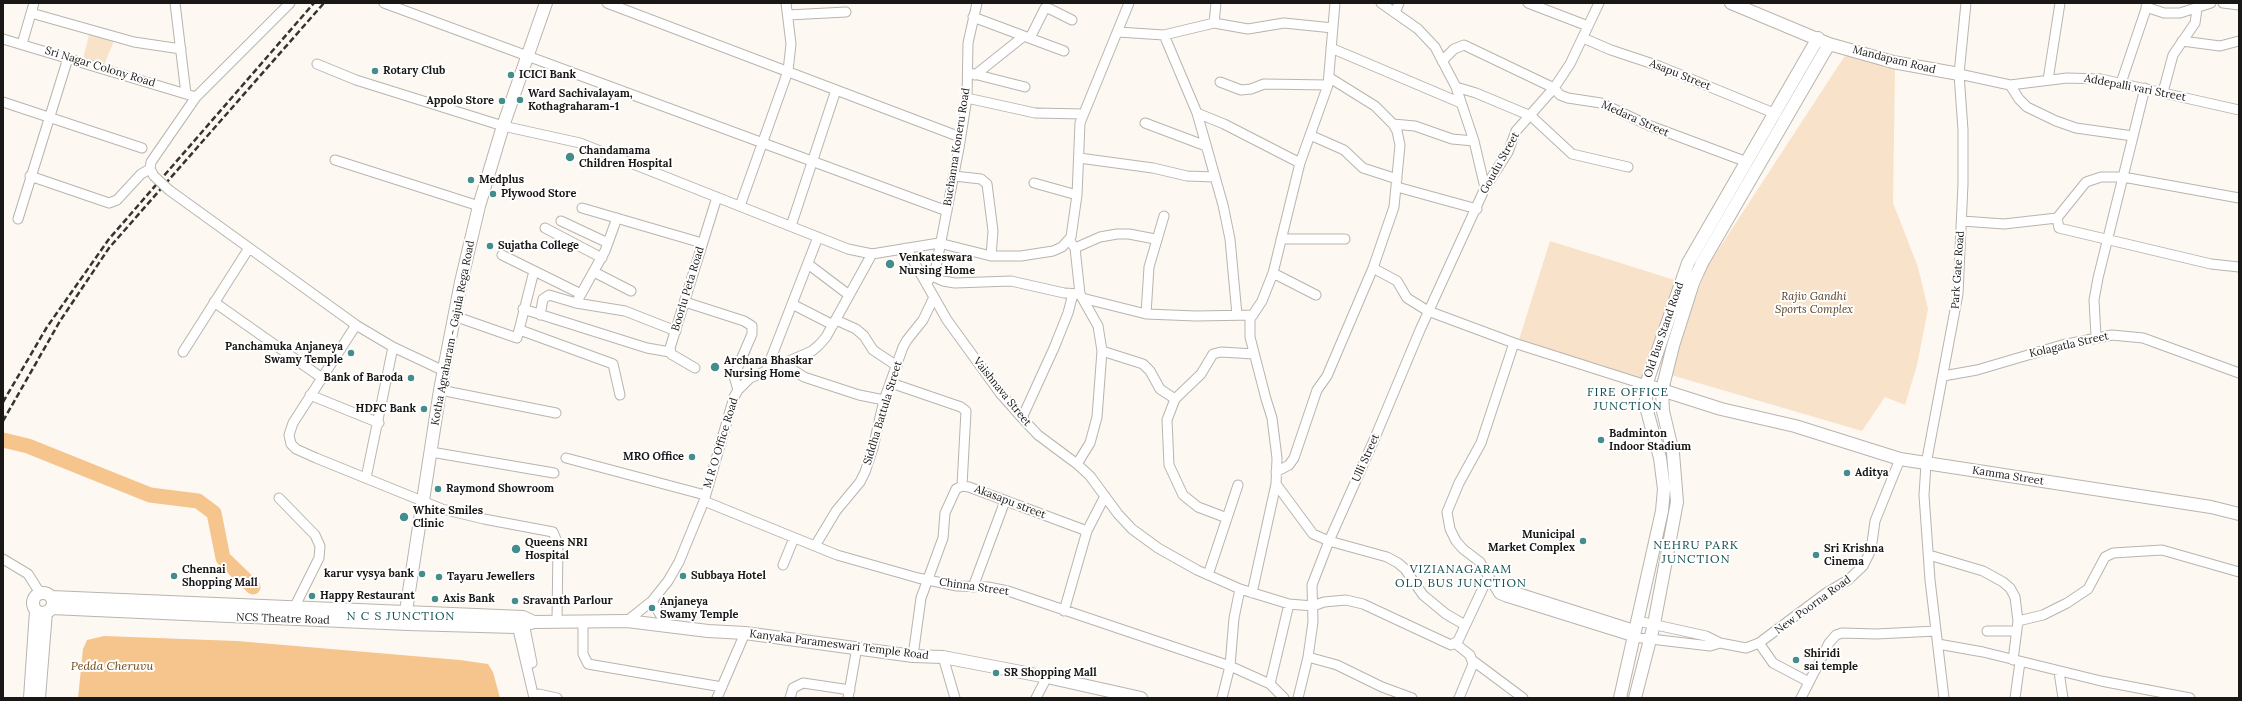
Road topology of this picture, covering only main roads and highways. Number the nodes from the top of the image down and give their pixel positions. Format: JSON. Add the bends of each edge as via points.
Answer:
{"nodes":[{"id":1,"x":546,"y":3,"type":"edge"},
{"id":2,"x":1731,"y":3,"type":"edge"},
{"id":3,"x":1818,"y":38,"type":"junction"},
{"id":4,"x":1830,"y":44,"type":"junction"},
{"id":5,"x":1959,"y":74,"type":"road end"},
{"id":6,"x":1687,"y":281,"type":"junction"},
{"id":7,"x":1646,"y":385,"type":"junction"},
{"id":8,"x":1662,"y":390,"type":"junction"},
{"id":9,"x":2239,"y":514,"type":"edge"},
{"id":10,"x":45,"y":604,"type":"junction"},
{"id":11,"x":405,"y":619,"type":"junction"},
{"id":12,"x":523,"y":622,"type":"joint"},
{"id":13,"x":30,"y":698,"type":"edge"},
{"id":14,"x":39,"y":698,"type":"edge"},
{"id":15,"x":1141,"y":698,"type":"edge"},
{"id":16,"x":1620,"y":698,"type":"edge"},
{"id":17,"x":1635,"y":698,"type":"edge"}],
"edges":[{"from":1,"to":11,"type":"main road","name":"Kotha Agraharam - Gajula Rega Road","via":[[526,56],[479,206],[440,390]]},
{"from":2,"to":3,"type":"main road","name":"Mandapam Road"},
{"from":3,"to":4,"type":"main road","name":"Mandapam Road"},
{"from":3,"to":6,"type":"main road","name":"Old Bus Stand Road","via":[[1688,263]]},
{"from":4,"to":5,"type":"main road","name":"Mandapam Road","via":[[1900,64]]},
{"from":4,"to":6,"type":"main road","name":"Old Bus Stand Road","via":[[1702,263]]},
{"from":6,"to":7,"type":"main road","name":"Old Bus Stand Road"},
{"from":6,"to":8,"type":"main road","name":"Old Bus Stand Road"},
{"from":7,"to":8,"type":"main road","name":"Kamma Street"},
{"from":7,"to":16,"type":"main road","name":"Old Bus Stand Road","via":[[1646,406],[1660,458],[1664,489],[1662,511]]},
{"from":8,"to":9,"type":"main road","name":"Kamma Street","via":[[1779,424],[1794,426],[1900,459]]},
{"from":8,"to":17,"type":"main road","name":"Old Bus Stand Road","via":[[1663,410],[1673,453],[1677,502],[1654,624]]},
{"from":10,"to":11,"type":"main road","name":"NCS Theatre Road"},
{"from":10,"to":11,"type":"main road","name":"NCS Theatre Road","via":[[294,608]]},
{"from":10,"to":13,"type":"main road"},
{"from":10,"to":14,"type":"main road"},
{"from":11,"to":12,"type":"main road","name":"NCS Theatre Road"},
{"from":12,"to":15,"type":"main road","name":"Kanyaka Parameswari Temple Road","via":[[627,621],[745,633],[913,656],[943,657]]}]}
